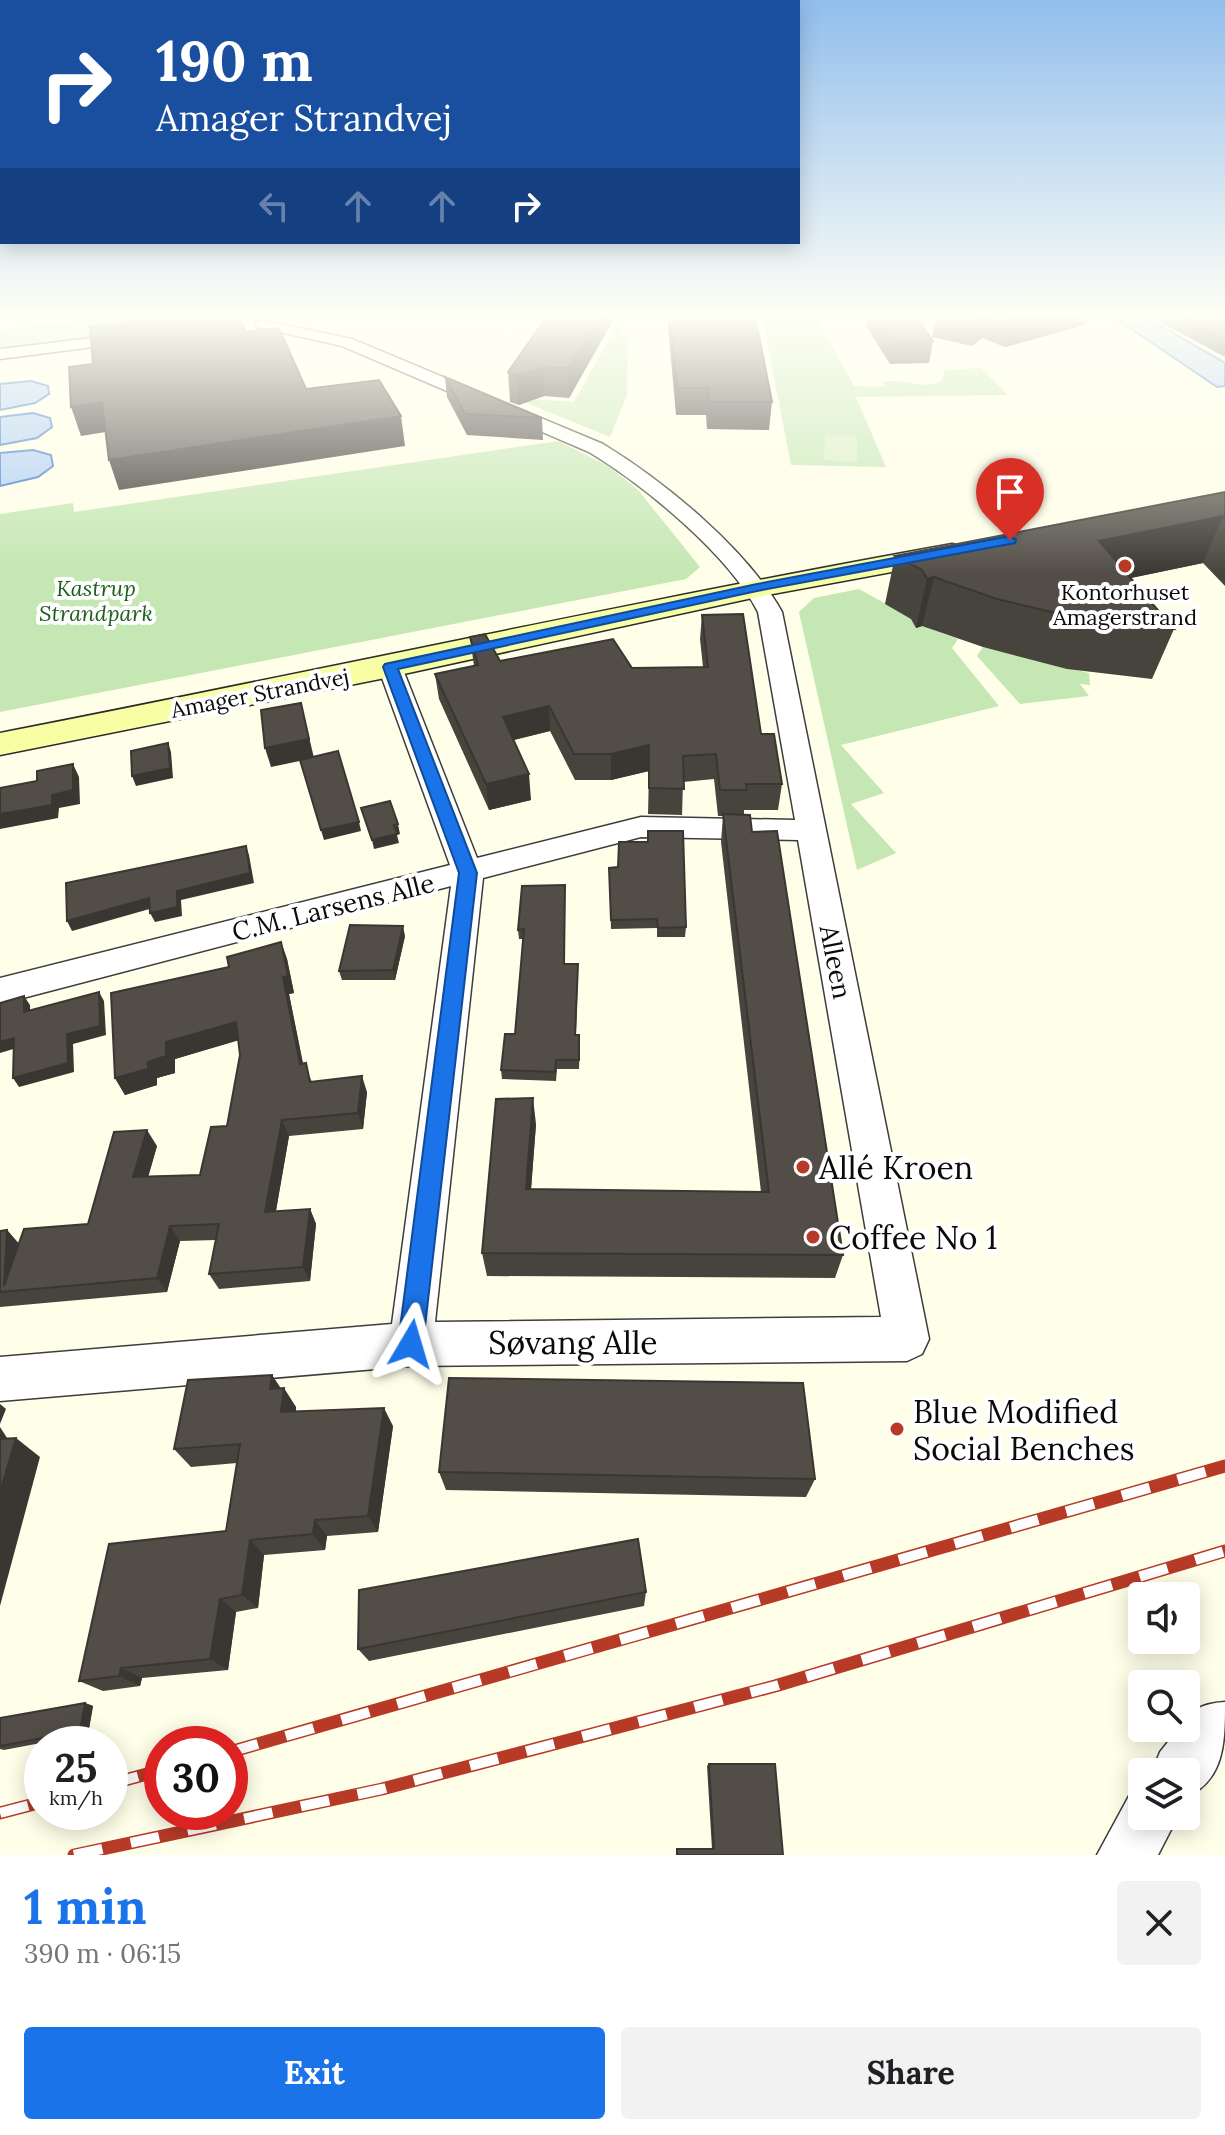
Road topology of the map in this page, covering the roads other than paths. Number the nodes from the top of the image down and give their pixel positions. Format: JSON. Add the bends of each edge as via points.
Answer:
{"nodes":[{"id":1,"x":487,"y":402,"type":"edge"},
{"id":2,"x":973,"y":548,"type":"edge"},
{"id":3,"x":757,"y":588,"type":"junction"},
{"id":4,"x":390,"y":667,"type":"junction"},
{"id":5,"x":0,"y":744,"type":"edge"},
{"id":6,"x":811,"y":830,"type":"junction"},
{"id":7,"x":468,"y":873,"type":"junction"},
{"id":8,"x":0,"y":991,"type":"edge"},
{"id":9,"x":907,"y":1339,"type":"joint"},
{"id":10,"x":411,"y":1344,"type":"junction"},
{"id":11,"x":0,"y":1379,"type":"edge"},
{"id":12,"x":1225,"y":1729,"type":"edge"},
{"id":13,"x":1191,"y":1758,"type":"edge"},
{"id":14,"x":1141,"y":1830,"type":"edge"},
{"id":15,"x":1126,"y":1855,"type":"edge"}],
"edges":[{"from":1,"to":3,"type":"street","via":[[596,448],[661,494]]},
{"from":2,"to":3,"type":"street","name":"Amager Strandvej"},
{"from":3,"to":4,"type":"street","name":"Amager Strandvej"},
{"from":3,"to":6,"type":"street","name":"Alleen","via":[[770,612]]},
{"from":4,"to":5,"type":"street","name":"Amager Strandvej"},
{"from":4,"to":7,"type":"street"},
{"from":6,"to":7,"type":"street","name":"C.M. Larsens Alle","via":[[641,827]]},
{"from":6,"to":9,"type":"street","name":"Alleen"},
{"from":7,"to":8,"type":"street","name":"C.M. Larsens Alle"},
{"from":7,"to":10,"type":"street"},
{"from":9,"to":10,"type":"street","name":"Søvang Alle"},
{"from":10,"to":11,"type":"street","name":"Søvang Alle"},
{"from":12,"to":13,"type":"street","via":[[1212,1730]]},
{"from":14,"to":15,"type":"street"}]}
